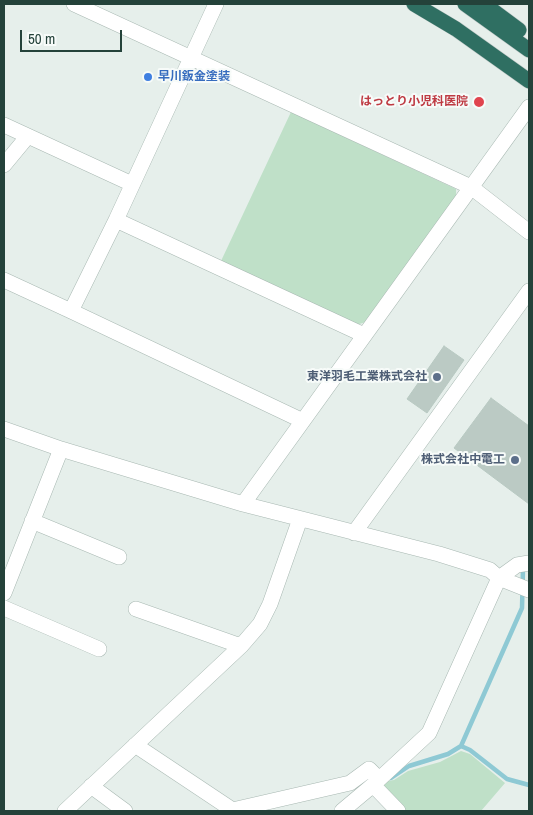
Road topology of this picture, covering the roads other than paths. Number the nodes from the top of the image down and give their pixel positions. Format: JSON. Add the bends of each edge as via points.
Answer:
{"nodes":[{"id":1,"x":74,"y":4,"type":"edge"},
{"id":2,"x":216,"y":4,"type":"edge"},
{"id":3,"x":414,"y":4,"type":"edge"},
{"id":4,"x":434,"y":4,"type":"edge"},
{"id":5,"x":465,"y":4,"type":"edge"},
{"id":6,"x":484,"y":4,"type":"edge"},
{"id":7,"x":527,"y":37,"type":"edge"},
{"id":8,"x":529,"y":50,"type":"edge"},
{"id":9,"x":191,"y":58,"type":"junction"},
{"id":10,"x":529,"y":71,"type":"edge"},
{"id":11,"x":529,"y":81,"type":"edge"},
{"id":12,"x":529,"y":107,"type":"edge"},
{"id":13,"x":4,"y":125,"type":"edge"},
{"id":14,"x":28,"y":136,"type":"junction"},
{"id":15,"x":4,"y":165,"type":"edge"},
{"id":16,"x":132,"y":184,"type":"junction"},
{"id":17,"x":472,"y":187,"type":"junction"},
{"id":18,"x":116,"y":220,"type":"junction"},
{"id":19,"x":529,"y":232,"type":"edge"},
{"id":20,"x":4,"y":280,"type":"edge"},
{"id":21,"x":529,"y":290,"type":"edge"},
{"id":22,"x":71,"y":311,"type":"junction"},
{"id":23,"x":364,"y":335,"type":"junction"},
{"id":24,"x":303,"y":421,"type":"junction"},
{"id":25,"x":4,"y":429,"type":"edge"},
{"id":26,"x":60,"y":449,"type":"junction"},
{"id":27,"x":243,"y":504,"type":"junction"},
{"id":28,"x":300,"y":519,"type":"junction"},
{"id":29,"x":32,"y":521,"type":"junction"},
{"id":30,"x":354,"y":533,"type":"junction"},
{"id":31,"x":119,"y":556,"type":"dead end"},
{"id":32,"x":529,"y":563,"type":"edge"},
{"id":33,"x":499,"y":578,"type":"junction"},
{"id":34,"x":525,"y":588,"type":"edge"},
{"id":35,"x":4,"y":593,"type":"edge"},
{"id":36,"x":4,"y":608,"type":"edge"},
{"id":37,"x":136,"y":609,"type":"dead end"},
{"id":38,"x":241,"y":646,"type":"junction"},
{"id":39,"x":99,"y":649,"type":"dead end"},
{"id":40,"x":135,"y":745,"type":"junction"},
{"id":41,"x":378,"y":776,"type":"junction"},
{"id":42,"x":92,"y":786,"type":"junction"},
{"id":43,"x":230,"y":810,"type":"edge"},
{"id":44,"x":64,"y":811,"type":"edge"},
{"id":45,"x":125,"y":811,"type":"edge"},
{"id":46,"x":342,"y":811,"type":"edge"},
{"id":47,"x":398,"y":811,"type":"edge"}],
"edges":[{"from":1,"to":9,"type":"street"},
{"from":2,"to":9,"type":"street"},
{"from":3,"to":11,"type":"highway","via":[[456,29]]},
{"from":4,"to":10,"type":"highway"},
{"from":5,"to":8,"type":"highway"},
{"from":6,"to":7,"type":"highway"},
{"from":9,"to":16,"type":"street"},
{"from":9,"to":17,"type":"street"},
{"from":12,"to":17,"type":"street"},
{"from":13,"to":14,"type":"street"},
{"from":14,"to":15,"type":"street"},
{"from":14,"to":16,"type":"street"},
{"from":16,"to":18,"type":"street"},
{"from":17,"to":19,"type":"street"},
{"from":17,"to":23,"type":"street"},
{"from":18,"to":22,"type":"street"},
{"from":18,"to":23,"type":"street"},
{"from":20,"to":22,"type":"street"},
{"from":21,"to":30,"type":"street"},
{"from":22,"to":24,"type":"street"},
{"from":23,"to":24,"type":"street"},
{"from":24,"to":27,"type":"street"},
{"from":25,"to":26,"type":"street"},
{"from":26,"to":27,"type":"street"},
{"from":26,"to":29,"type":"street"},
{"from":27,"to":28,"type":"street"},
{"from":28,"to":30,"type":"street"},
{"from":28,"to":38,"type":"street","via":[[270,604],[260,624]]},
{"from":29,"to":31,"type":"street"},
{"from":29,"to":35,"type":"street"},
{"from":30,"to":33,"type":"street","via":[[439,554],[490,570]]},
{"from":32,"to":33,"type":"street","via":[[517,565]]},
{"from":33,"to":34,"type":"street"},
{"from":33,"to":41,"type":"street","via":[[429,733]]},
{"from":36,"to":39,"type":"street"},
{"from":37,"to":38,"type":"street"},
{"from":38,"to":40,"type":"street"},
{"from":40,"to":42,"type":"street"},
{"from":40,"to":43,"type":"street"},
{"from":41,"to":43,"type":"street","via":[[369,769],[350,783]]},
{"from":41,"to":46,"type":"street"},
{"from":41,"to":47,"type":"street"},
{"from":42,"to":44,"type":"street"},
{"from":42,"to":45,"type":"street"}]}
